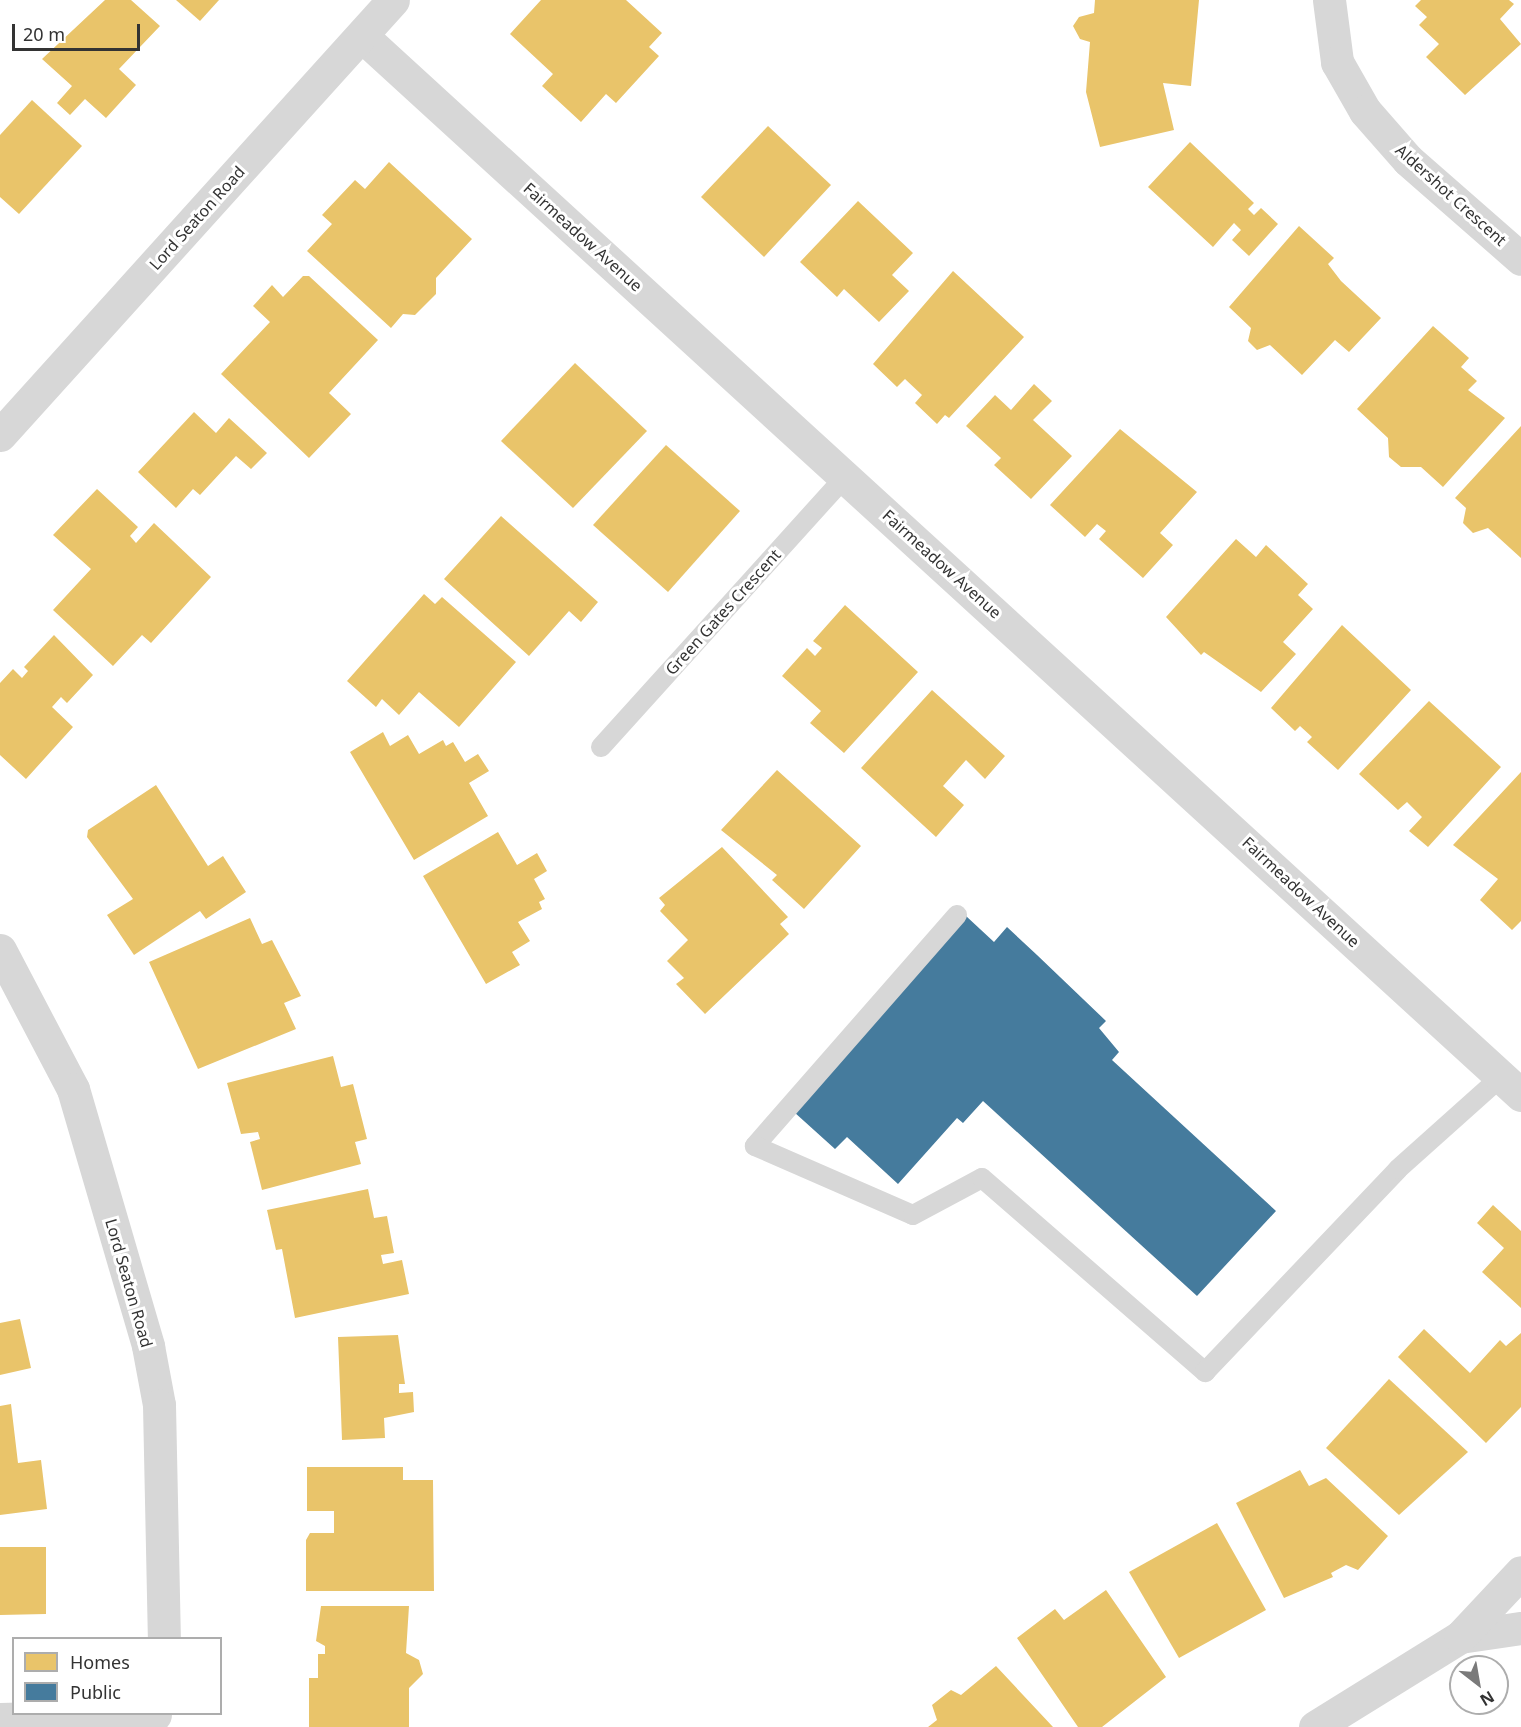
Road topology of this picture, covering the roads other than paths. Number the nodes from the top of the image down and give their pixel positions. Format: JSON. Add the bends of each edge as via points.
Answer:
{"nodes":[{"id":1,"x":393,"y":0,"type":"edge"},
{"id":2,"x":1329,"y":0,"type":"edge"},
{"id":3,"x":362,"y":36,"type":"junction"},
{"id":4,"x":1521,"y":259,"type":"edge"},
{"id":5,"x":0,"y":435,"type":"edge"},
{"id":6,"x":845,"y":477,"type":"junction"},
{"id":7,"x":601,"y":747,"type":"dead end"},
{"id":8,"x":957,"y":915,"type":"dead end"},
{"id":9,"x":0,"y":950,"type":"edge"},
{"id":10,"x":1511,"y":1086,"type":"edge"},
{"id":11,"x":1521,"y":1572,"type":"edge"},
{"id":12,"x":1521,"y":1628,"type":"edge"},
{"id":13,"x":164,"y":1637,"type":"edge"},
{"id":14,"x":1460,"y":1637,"type":"junction"},
{"id":15,"x":0,"y":1719,"type":"edge"},
{"id":16,"x":155,"y":1719,"type":"edge"},
{"id":17,"x":1314,"y":1727,"type":"edge"}],
"edges":[{"from":1,"to":3,"type":"street","name":"Lord Seaton Road"},
{"from":2,"to":4,"type":"street","name":"Aldershot Crescent","via":[[1337,62],[1365,111],[1408,160]]},
{"from":3,"to":5,"type":"street","name":"Lord Seaton Road"},
{"from":3,"to":6,"type":"street","name":"Fairmeadow Avenue"},
{"from":6,"to":7,"type":"lane","name":"Green Gates Crescent"},
{"from":6,"to":10,"type":"street","name":"Fairmeadow Avenue"},
{"from":8,"to":10,"type":"lane","via":[[755,1146],[913,1215],[982,1178],[1205,1372],[1398,1169]]},
{"from":9,"to":13,"type":"street","name":"Lord Seaton Road","via":[[73,1089],[148,1346],[159,1406]]},
{"from":11,"to":14,"type":"street"},
{"from":12,"to":14,"type":"street"},
{"from":14,"to":17,"type":"street"},
{"from":15,"to":16,"type":"street"}]}
